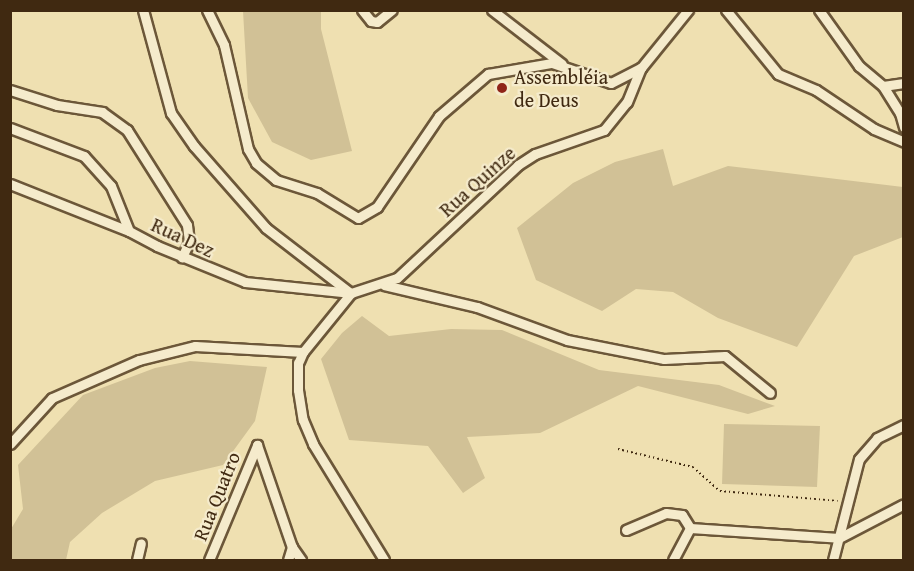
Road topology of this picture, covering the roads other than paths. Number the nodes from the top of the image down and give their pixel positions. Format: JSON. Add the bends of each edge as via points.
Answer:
{"nodes":[{"id":1,"x":143,"y":10,"type":"edge"},
{"id":2,"x":207,"y":10,"type":"edge"},
{"id":3,"x":362,"y":10,"type":"edge"},
{"id":4,"x":392,"y":10,"type":"edge"},
{"id":5,"x":492,"y":10,"type":"edge"},
{"id":6,"x":688,"y":10,"type":"edge"},
{"id":7,"x":726,"y":10,"type":"edge"},
{"id":8,"x":819,"y":10,"type":"edge"},
{"id":9,"x":562,"y":64,"type":"junction"},
{"id":10,"x":641,"y":68,"type":"junction"},
{"id":11,"x":903,"y":83,"type":"edge"},
{"id":12,"x":883,"y":86,"type":"junction"},
{"id":13,"x":10,"y":90,"type":"edge"},
{"id":14,"x":903,"y":127,"type":"edge"},
{"id":15,"x":10,"y":128,"type":"edge"},
{"id":16,"x":903,"y":142,"type":"edge"},
{"id":17,"x":10,"y":184,"type":"edge"},
{"id":18,"x":129,"y":231,"type":"junction"},
{"id":19,"x":182,"y":257,"type":"junction"},
{"id":20,"x":384,"y":285,"type":"junction"},
{"id":21,"x":351,"y":293,"type":"junction"},
{"id":22,"x":303,"y":352,"type":"junction"},
{"id":23,"x":770,"y":393,"type":"dead end"},
{"id":24,"x":903,"y":424,"type":"edge"},
{"id":25,"x":10,"y":444,"type":"edge"},
{"id":26,"x":903,"y":504,"type":"edge"},
{"id":27,"x":690,"y":528,"type":"junction"},
{"id":28,"x":626,"y":530,"type":"dead end"},
{"id":29,"x":839,"y":538,"type":"junction"},
{"id":30,"x":141,"y":543,"type":"dead end"},
{"id":31,"x":292,"y":547,"type":"junction"},
{"id":32,"x":137,"y":561,"type":"edge"},
{"id":33,"x":209,"y":561,"type":"edge"},
{"id":34,"x":288,"y":561,"type":"edge"},
{"id":35,"x":301,"y":561,"type":"edge"},
{"id":36,"x":384,"y":561,"type":"edge"},
{"id":37,"x":673,"y":561,"type":"edge"},
{"id":38,"x":832,"y":561,"type":"edge"}],
"edges":[{"from":1,"to":21,"type":"street","via":[[167,102],[194,146],[266,228]]},
{"from":2,"to":9,"type":"street","via":[[224,45],[248,149],[256,163],[276,180],[317,193],[358,218],[377,207],[439,116],[470,86],[488,74]]},
{"from":3,"to":4,"type":"street","via":[[377,22]]},
{"from":5,"to":9,"type":"street"},
{"from":6,"to":10,"type":"street"},
{"from":7,"to":16,"type":"street","via":[[778,74],[816,90],[874,129]]},
{"from":8,"to":12,"type":"street","via":[[859,66]]},
{"from":9,"to":10,"type":"street","via":[[611,83]]},
{"from":10,"to":20,"type":"street","name":"Rua Quinze","via":[[627,102],[604,130],[544,151],[518,165],[422,256]]},
{"from":11,"to":12,"type":"street"},
{"from":12,"to":14,"type":"street","via":[[900,113]]},
{"from":13,"to":19,"type":"street","via":[[57,105],[102,112],[127,130],[188,225],[189,242]]},
{"from":15,"to":18,"type":"street","name":"Rua Dez","via":[[84,156],[111,186]]},
{"from":17,"to":18,"type":"street"},
{"from":18,"to":19,"type":"street","name":"Rua Dez"},
{"from":19,"to":21,"type":"street","name":"Rua Dez","via":[[245,282]]},
{"from":20,"to":21,"type":"street","name":"Rua Quinze"},
{"from":20,"to":23,"type":"street","via":[[477,307],[567,340],[664,359],[725,356]]},
{"from":21,"to":22,"type":"street"},
{"from":22,"to":25,"type":"street","via":[[195,346],[139,360],[52,398]]},
{"from":22,"to":36,"type":"street","via":[[297,375],[303,420],[313,444]]},
{"from":24,"to":29,"type":"street","via":[[877,438],[859,459]]},
{"from":26,"to":29,"type":"street"},
{"from":27,"to":28,"type":"street","via":[[686,519],[675,513]]},
{"from":27,"to":29,"type":"street"},
{"from":27,"to":37,"type":"street"},
{"from":29,"to":38,"type":"street"},
{"from":30,"to":32,"type":"street"},
{"from":31,"to":33,"type":"street","name":"Rua Quatro","via":[[257,445]]},
{"from":31,"to":34,"type":"street"},
{"from":31,"to":35,"type":"street"}]}
